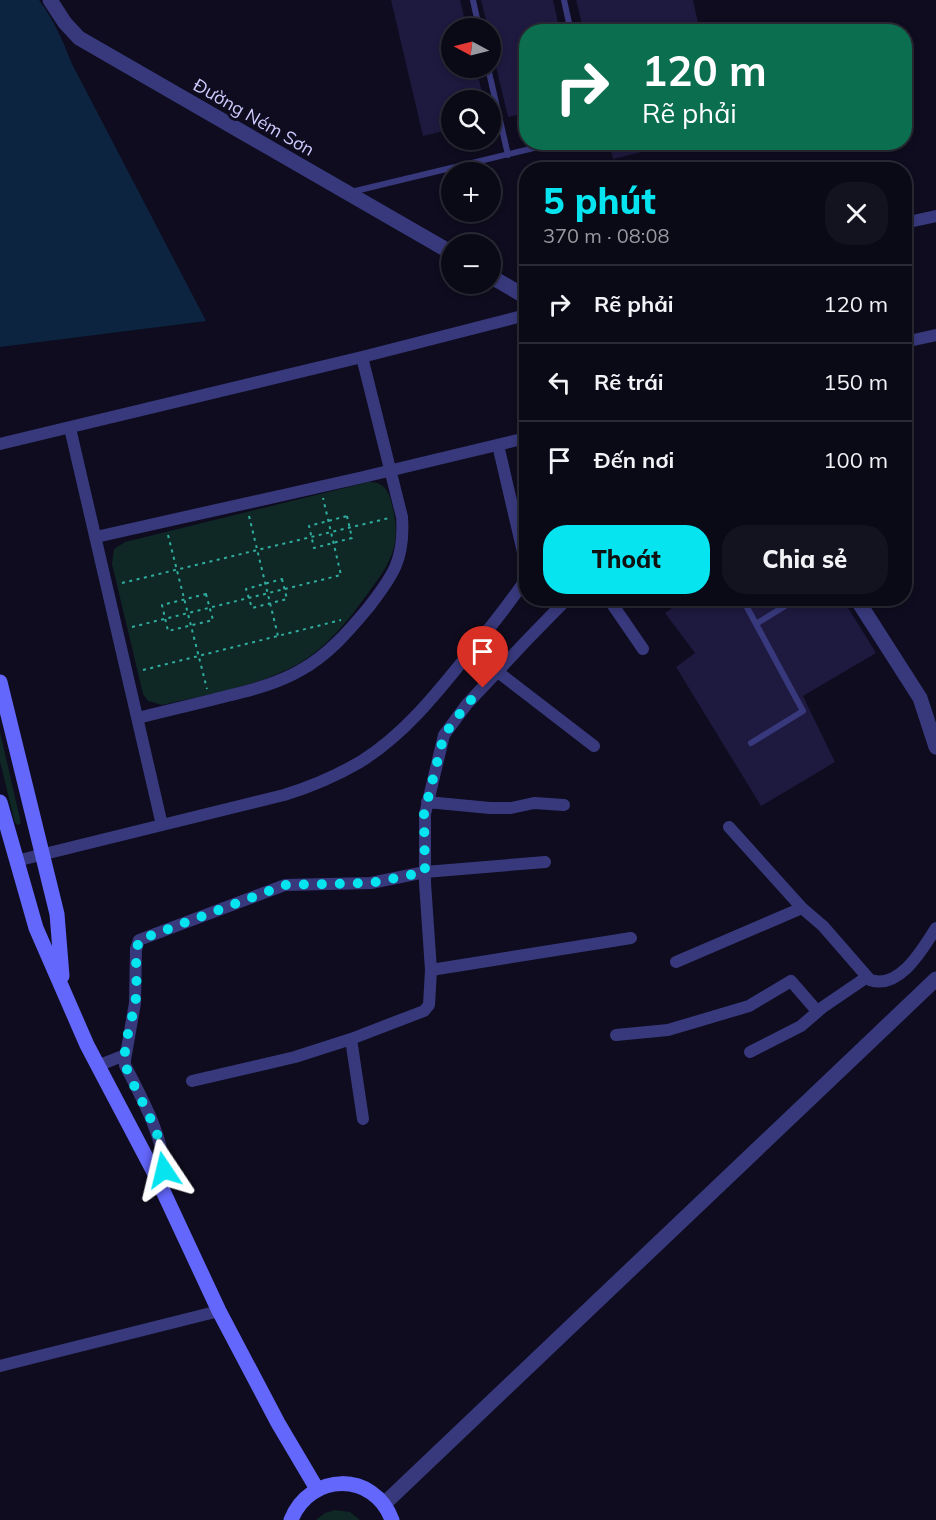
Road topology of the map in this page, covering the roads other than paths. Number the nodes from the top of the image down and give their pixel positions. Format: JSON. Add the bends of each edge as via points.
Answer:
{"nodes":[{"id":1,"x":50,"y":0,"type":"edge"},
{"id":2,"x":473,"y":0,"type":"edge"},
{"id":3,"x":564,"y":0,"type":"edge"},
{"id":4,"x":477,"y":18,"type":"edge"},
{"id":5,"x":569,"y":24,"type":"edge"},
{"id":6,"x":490,"y":78,"type":"edge"},
{"id":7,"x":525,"y":150,"type":"edge"},
{"id":8,"x":508,"y":154,"type":"junction"},
{"id":9,"x":347,"y":193,"type":"junction"},
{"id":10,"x":936,"y":216,"type":"edge"},
{"id":11,"x":912,"y":221,"type":"edge"},
{"id":12,"x":441,"y":247,"type":"edge"},
{"id":13,"x":501,"y":282,"type":"edge"},
{"id":14,"x":519,"y":293,"type":"edge"},
{"id":15,"x":519,"y":317,"type":"edge"},
{"id":16,"x":936,"y":335,"type":"edge"},
{"id":17,"x":912,"y":340,"type":"edge"},
{"id":18,"x":362,"y":357,"type":"junction"},
{"id":19,"x":70,"y":428,"type":"junction"},
{"id":20,"x":519,"y":440,"type":"edge"},
{"id":21,"x":0,"y":444,"type":"edge"},
{"id":22,"x":498,"y":445,"type":"junction"},
{"id":23,"x":391,"y":471,"type":"junction"},
{"id":24,"x":519,"y":535,"type":"edge"},
{"id":25,"x":96,"y":537,"type":"junction"},
{"id":26,"x":519,"y":590,"type":"edge"},
{"id":27,"x":560,"y":606,"type":"edge"},
{"id":28,"x":613,"y":606,"type":"edge"},
{"id":29,"x":746,"y":606,"type":"edge"},
{"id":30,"x":785,"y":606,"type":"edge"},
{"id":31,"x":861,"y":606,"type":"edge"},
{"id":32,"x":756,"y":624,"type":"junction"},
{"id":33,"x":643,"y":649,"type":"dead end"},
{"id":34,"x":498,"y":672,"type":"junction"},
{"id":35,"x":0,"y":682,"type":"edge"},
{"id":36,"x":138,"y":718,"type":"junction"},
{"id":37,"x":751,"y":743,"type":"dead end"},
{"id":38,"x":594,"y":746,"type":"dead end"},
{"id":39,"x":936,"y":747,"type":"edge"},
{"id":40,"x":0,"y":802,"type":"edge"},
{"id":41,"x":427,"y":802,"type":"junction"},
{"id":42,"x":564,"y":805,"type":"dead end"},
{"id":43,"x":162,"y":825,"type":"junction"},
{"id":44,"x":729,"y":827,"type":"dead end"},
{"id":45,"x":42,"y":854,"type":"junction"},
{"id":46,"x":16,"y":861,"type":"junction"},
{"id":47,"x":545,"y":862,"type":"dead end"},
{"id":48,"x":425,"y":872,"type":"junction"},
{"id":49,"x":802,"y":908,"type":"junction"},
{"id":50,"x":936,"y":928,"type":"edge"},
{"id":51,"x":631,"y":938,"type":"dead end"},
{"id":52,"x":676,"y":962,"type":"dead end"},
{"id":53,"x":431,"y":970,"type":"junction"},
{"id":54,"x":867,"y":977,"type":"junction"},
{"id":55,"x":936,"y":979,"type":"edge"},
{"id":56,"x":62,"y":988,"type":"junction"},
{"id":57,"x":817,"y":1011,"type":"junction"},
{"id":58,"x":616,"y":1035,"type":"dead end"},
{"id":59,"x":351,"y":1039,"type":"junction"},
{"id":60,"x":750,"y":1052,"type":"dead end"},
{"id":61,"x":125,"y":1055,"type":"junction"},
{"id":62,"x":97,"y":1066,"type":"junction"},
{"id":63,"x":192,"y":1081,"type":"dead end"},
{"id":64,"x":363,"y":1119,"type":"dead end"},
{"id":65,"x":156,"y":1176,"type":"junction"},
{"id":66,"x":219,"y":1311,"type":"junction"},
{"id":67,"x":0,"y":1366,"type":"edge"},
{"id":68,"x":317,"y":1489,"type":"junction"},
{"id":69,"x":384,"y":1503,"type":"junction"},
{"id":70,"x":291,"y":1520,"type":"edge"},
{"id":71,"x":392,"y":1520,"type":"edge"}],
"edges":[{"from":1,"to":9,"type":"street","name":"Đường Ném Sơn","via":[[79,38]]},
{"from":2,"to":4,"type":"lane"},
{"from":3,"to":5,"type":"lane"},
{"from":6,"to":8,"type":"lane"},
{"from":7,"to":8,"type":"lane"},
{"from":8,"to":9,"type":"lane"},
{"from":9,"to":12,"type":"street","name":"Đường Ném Sơn"},
{"from":10,"to":11,"type":"street"},
{"from":13,"to":14,"type":"street"},
{"from":15,"to":18,"type":"street"},
{"from":16,"to":17,"type":"street"},
{"from":18,"to":19,"type":"street"},
{"from":18,"to":23,"type":"street"},
{"from":19,"to":21,"type":"street"},
{"from":19,"to":25,"type":"street"},
{"from":20,"to":22,"type":"street"},
{"from":22,"to":23,"type":"street"},
{"from":22,"to":24,"type":"street"},
{"from":23,"to":25,"type":"street"},
{"from":23,"to":36,"type":"street","via":[[402,517],[401,554],[390,577],[344,637],[310,664],[278,682]]},
{"from":25,"to":36,"type":"street"},
{"from":26,"to":43,"type":"street","via":[[436,694],[397,733],[359,763],[284,795]]},
{"from":27,"to":34,"type":"street"},
{"from":28,"to":33,"type":"street"},
{"from":29,"to":32,"type":"lane"},
{"from":30,"to":32,"type":"lane"},
{"from":31,"to":39,"type":"street","via":[[920,698]]},
{"from":32,"to":37,"type":"lane","via":[[803,711]]},
{"from":34,"to":38,"type":"street"},
{"from":34,"to":41,"type":"street","via":[[444,735]]},
{"from":35,"to":45,"type":"main road"},
{"from":36,"to":43,"type":"street"},
{"from":40,"to":46,"type":"main road"},
{"from":41,"to":42,"type":"street","via":[[490,808],[534,803]]},
{"from":41,"to":48,"type":"street"},
{"from":43,"to":45,"type":"street"},
{"from":44,"to":49,"type":"street"},
{"from":45,"to":46,"type":"street"},
{"from":45,"to":56,"type":"main road","via":[[57,914]]},
{"from":46,"to":56,"type":"main road","via":[[36,928]]},
{"from":47,"to":48,"type":"street"},
{"from":48,"to":53,"type":"street"},
{"from":48,"to":61,"type":"street","via":[[371,883],[285,885],[139,940],[135,1003]]},
{"from":49,"to":52,"type":"street"},
{"from":49,"to":54,"type":"street"},
{"from":50,"to":54,"type":"street","via":[[905,970],[885,981],[875,982]]},
{"from":51,"to":53,"type":"street"},
{"from":53,"to":59,"type":"street","via":[[429,1005],[424,1011]]},
{"from":54,"to":57,"type":"street"},
{"from":55,"to":69,"type":"street"},
{"from":56,"to":62,"type":"main road"},
{"from":57,"to":58,"type":"street","via":[[791,981],[749,1006],[668,1030]]},
{"from":57,"to":60,"type":"street","via":[[801,1026]]},
{"from":59,"to":63,"type":"street","via":[[295,1057]]},
{"from":59,"to":64,"type":"street"},
{"from":61,"to":62,"type":"street"},
{"from":61,"to":65,"type":"street","via":[[125,1065],[162,1152],[164,1170]]},
{"from":62,"to":65,"type":"main road"},
{"from":65,"to":66,"type":"main road"},
{"from":66,"to":67,"type":"street"},
{"from":66,"to":68,"type":"main road"},
{"from":68,"to":69,"type":"main road","via":[[348,1483],[368,1490]]},
{"from":68,"to":70,"type":"main road","via":[[302,1501]]},
{"from":69,"to":71,"type":"main road"}]}
